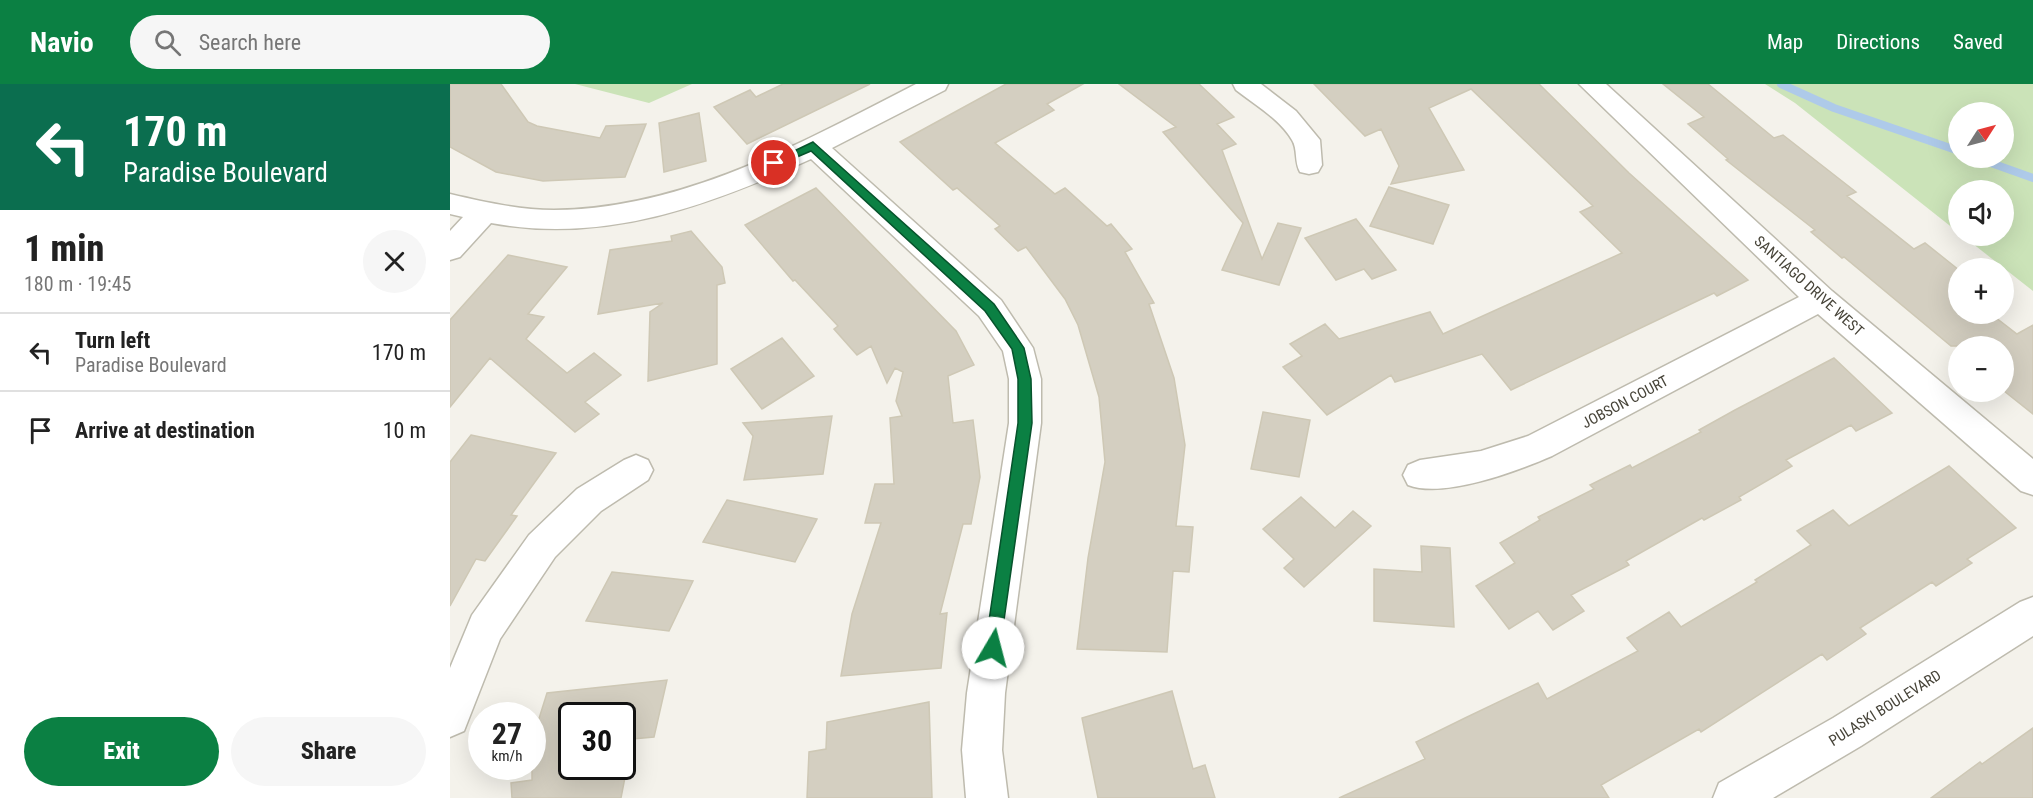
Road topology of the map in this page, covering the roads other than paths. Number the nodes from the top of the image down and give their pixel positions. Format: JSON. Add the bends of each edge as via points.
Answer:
{"nodes":[{"id":1,"x":936,"y":84,"type":"edge"},
{"id":2,"x":1245,"y":84,"type":"edge"},
{"id":3,"x":1591,"y":84,"type":"edge"},
{"id":4,"x":813,"y":146,"type":"junction"},
{"id":5,"x":1310,"y":165,"type":"dead end"},
{"id":6,"x":450,"y":204,"type":"edge"},
{"id":7,"x":485,"y":212,"type":"junction"},
{"id":8,"x":450,"y":249,"type":"edge"},
{"id":9,"x":1821,"y":299,"type":"junction"},
{"id":10,"x":636,"y":470,"type":"dead end"},
{"id":11,"x":1420,"y":475,"type":"dead end"},
{"id":12,"x":2033,"y":480,"type":"edge"},
{"id":13,"x":2033,"y":615,"type":"edge"},
{"id":14,"x":450,"y":717,"type":"edge"},
{"id":15,"x":987,"y":798,"type":"edge"},
{"id":16,"x":1734,"y":798,"type":"edge"}],
"edges":[{"from":1,"to":4,"type":"street"},
{"from":2,"to":5,"type":"street","via":[[1287,117],[1307,140]]},
{"from":3,"to":9,"type":"street","name":"SANTIAGO DRIVE WEST"},
{"from":4,"to":7,"type":"street","via":[[727,183],[640,210],[554,220]]},
{"from":4,"to":15,"type":"street","via":[[990,308],[1018,348],[1025,379],[1025,423],[986,693],[982,750]]},
{"from":6,"to":7,"type":"street"},
{"from":7,"to":8,"type":"street"},
{"from":9,"to":11,"type":"street","name":"JOBSON COURT","via":[[1540,446],[1453,473]]},
{"from":9,"to":12,"type":"street","name":"SANTIAGO DRIVE WEST"},
{"from":10,"to":14,"type":"street","via":[[589,501],[542,546],[485,628]]},
{"from":13,"to":16,"type":"street","name":"PULASKI BOULEVARD"}]}
